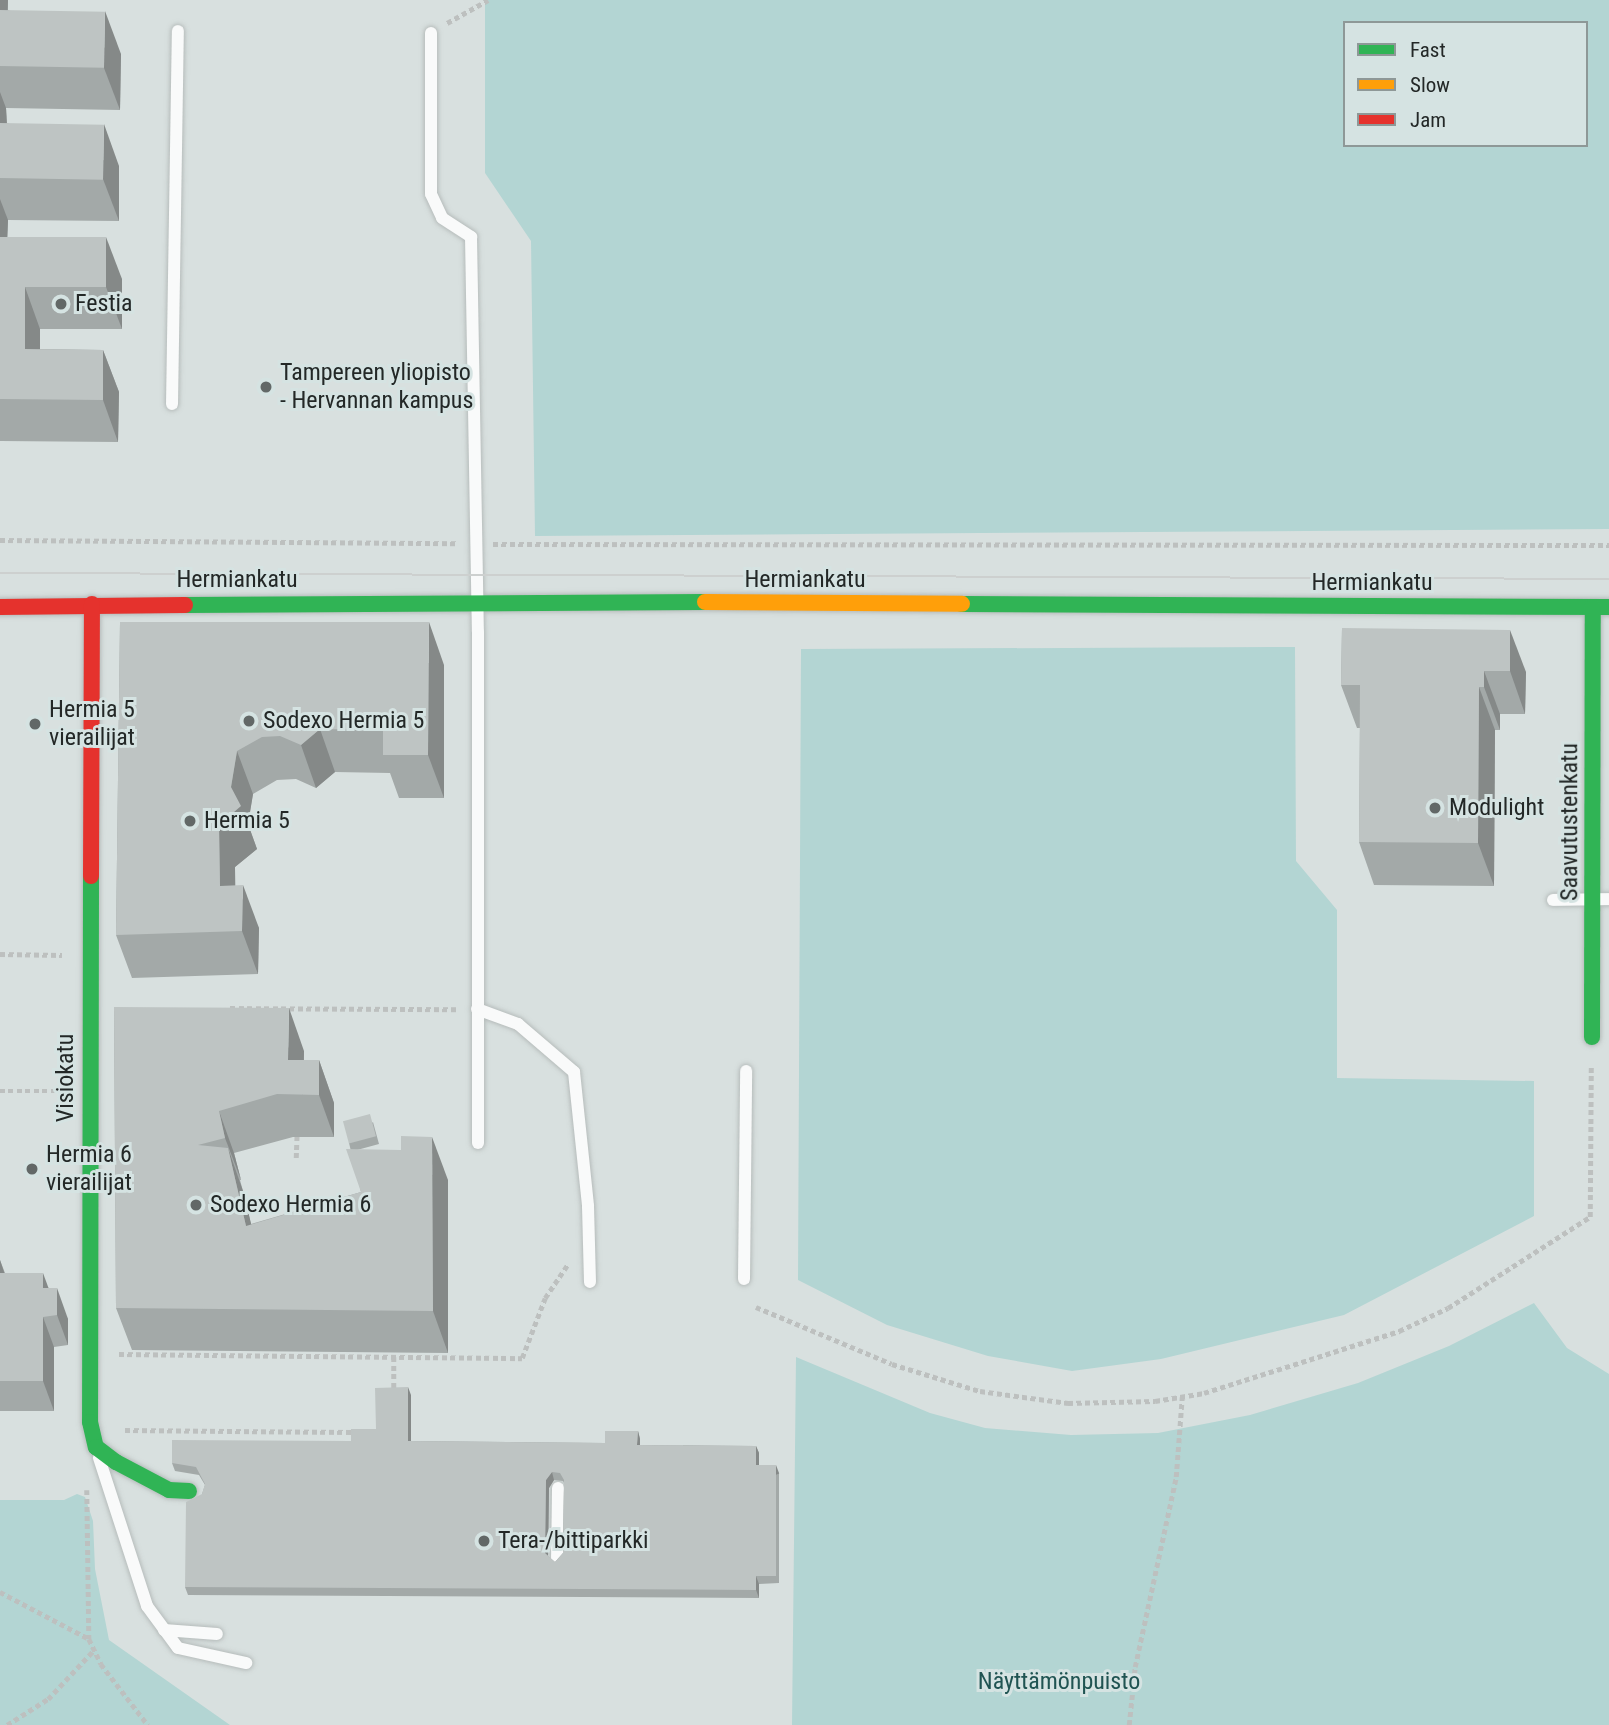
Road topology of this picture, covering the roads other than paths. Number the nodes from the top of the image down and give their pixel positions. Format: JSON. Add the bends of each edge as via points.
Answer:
{"nodes":[{"id":1,"x":178,"y":31,"type":"dead end"},
{"id":2,"x":431,"y":33,"type":"road end"},
{"id":3,"x":172,"y":404,"type":"dead end"},
{"id":4,"x":477,"y":601,"type":"junction"},
{"id":5,"x":92,"y":604,"type":"junction"},
{"id":6,"x":0,"y":607,"type":"edge"},
{"id":7,"x":1601,"y":607,"type":"edge"},
{"id":8,"x":1609,"y":899,"type":"edge"},
{"id":9,"x":1553,"y":900,"type":"dead end"},
{"id":10,"x":1592,"y":900,"type":"junction"},
{"id":11,"x":1592,"y":1004,"type":"junction"},
{"id":12,"x":1609,"y":1004,"type":"edge"},
{"id":13,"x":477,"y":1009,"type":"junction"},
{"id":14,"x":1592,"y":1037,"type":"road end"},
{"id":15,"x":746,"y":1071,"type":"dead end"},
{"id":16,"x":478,"y":1143,"type":"dead end"},
{"id":17,"x":744,"y":1279,"type":"dead end"},
{"id":18,"x":590,"y":1282,"type":"dead end"},
{"id":19,"x":96,"y":1447,"type":"junction"},
{"id":20,"x":558,"y":1488,"type":"dead end"},
{"id":21,"x":189,"y":1491,"type":"dead end"},
{"id":22,"x":557,"y":1561,"type":"edge"},
{"id":23,"x":164,"y":1630,"type":"junction"},
{"id":24,"x":217,"y":1634,"type":"dead end"},
{"id":25,"x":246,"y":1663,"type":"dead end"}],
"edges":[{"from":1,"to":3,"type":"lane"},
{"from":2,"to":4,"type":"lane","via":[[431,194],[442,218],[471,237]]},
{"from":4,"to":5,"type":"street","name":"Hermiankatu"},
{"from":4,"to":7,"type":"street","name":"Hermiankatu"},
{"from":4,"to":13,"type":"lane"},
{"from":5,"to":6,"type":"street","name":"Hermiankatu"},
{"from":5,"to":19,"type":"street","name":"Visiokatu","via":[[88,1132],[90,1422]]},
{"from":7,"to":10,"type":"street","name":"Saavutustenkatu"},
{"from":8,"to":10,"type":"lane"},
{"from":9,"to":10,"type":"lane"},
{"from":10,"to":11,"type":"street","name":"Saavutustenkatu"},
{"from":11,"to":12,"type":"lane"},
{"from":11,"to":14,"type":"street","name":"Saavutustenkatu"},
{"from":13,"to":16,"type":"lane"},
{"from":13,"to":18,"type":"lane","via":[[519,1024],[575,1072]]},
{"from":15,"to":17,"type":"lane"},
{"from":19,"to":21,"type":"street","via":[[146,1481],[169,1490]]},
{"from":19,"to":23,"type":"lane","via":[[147,1606]]},
{"from":20,"to":22,"type":"lane"},
{"from":23,"to":24,"type":"lane"},
{"from":23,"to":25,"type":"lane","via":[[178,1648]]}]}
